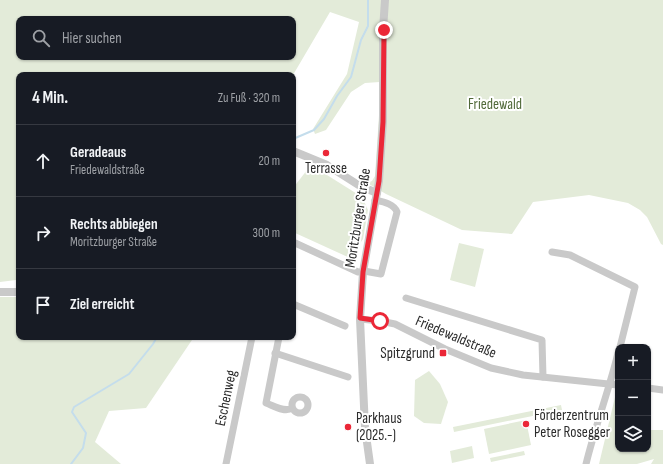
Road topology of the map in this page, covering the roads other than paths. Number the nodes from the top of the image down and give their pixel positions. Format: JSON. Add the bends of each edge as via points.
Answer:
{"nodes":[{"id":1,"x":385,"y":0,"type":"edge"},
{"id":2,"x":296,"y":152,"type":"edge"},
{"id":3,"x":376,"y":197,"type":"junction"},
{"id":4,"x":296,"y":243,"type":"edge"},
{"id":5,"x":552,"y":252,"type":"dead end"},
{"id":6,"x":363,"y":272,"type":"junction"},
{"id":7,"x":0,"y":292,"type":"edge"},
{"id":8,"x":16,"y":292,"type":"edge"},
{"id":9,"x":406,"y":298,"type":"dead end"},
{"id":10,"x":296,"y":305,"type":"edge"},
{"id":11,"x":360,"y":318,"type":"junction"},
{"id":12,"x":345,"y":326,"type":"dead end"},
{"id":13,"x":251,"y":340,"type":"edge"},
{"id":14,"x":278,"y":340,"type":"edge"},
{"id":15,"x":621,"y":344,"type":"edge"},
{"id":16,"x":275,"y":353,"type":"junction"},
{"id":17,"x":615,"y":365,"type":"edge"},
{"id":18,"x":348,"y":377,"type":"dead end"},
{"id":19,"x":543,"y":377,"type":"junction"},
{"id":20,"x":610,"y":384,"type":"junction"},
{"id":21,"x":615,"y":385,"type":"edge"},
{"id":22,"x":651,"y":388,"type":"edge"},
{"id":23,"x":663,"y":390,"type":"edge"},
{"id":24,"x":292,"y":408,"type":"dead end"},
{"id":25,"x":226,"y":464,"type":"edge"},
{"id":26,"x":370,"y":464,"type":"edge"},
{"id":27,"x":586,"y":464,"type":"edge"}],
"edges":[{"from":1,"to":3,"type":"street","name":"Moritzburger Straße","via":[[383,122]]},
{"from":2,"to":3,"type":"street","via":[[327,164]]},
{"from":3,"to":6,"type":"street","name":"Moritzburger Straße"},
{"from":3,"to":6,"type":"street","via":[[397,212],[381,274]]},
{"from":4,"to":6,"type":"street"},
{"from":5,"to":15,"type":"street","via":[[570,255],[635,287]]},
{"from":6,"to":11,"type":"street","name":"Moritzburger Straße"},
{"from":7,"to":8,"type":"street"},
{"from":9,"to":19,"type":"street","name":"Friedewaldstraße","via":[[542,340]]},
{"from":10,"to":12,"type":"street"},
{"from":11,"to":19,"type":"street","name":"Friedewaldstraße","via":[[395,324],[491,368]]},
{"from":11,"to":26,"type":"street","name":"Moritzburger Straße","via":[[365,428]]},
{"from":13,"to":25,"type":"street","name":"Eschenweg"},
{"from":14,"to":16,"type":"street"},
{"from":16,"to":18,"type":"street"},
{"from":16,"to":24,"type":"street","via":[[266,403],[286,410]]},
{"from":17,"to":20,"type":"street"},
{"from":19,"to":20,"type":"street","name":"Friedewaldstraße"},
{"from":20,"to":21,"type":"street","name":"Friedewaldstraße"},
{"from":20,"to":27,"type":"street"},
{"from":22,"to":23,"type":"street"}]}
